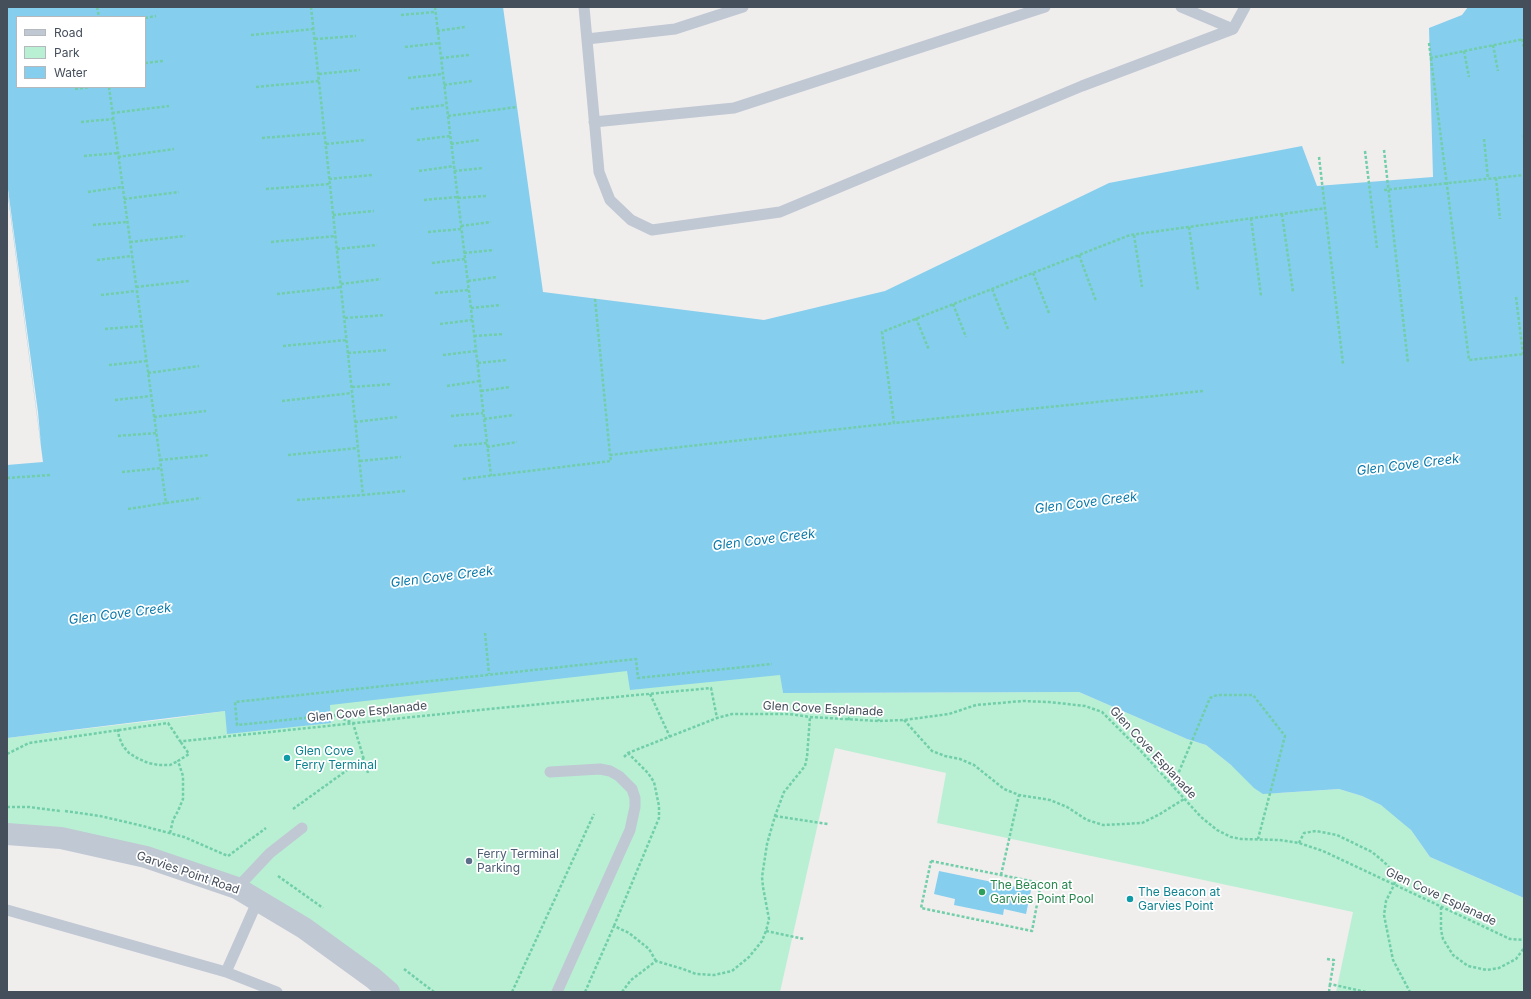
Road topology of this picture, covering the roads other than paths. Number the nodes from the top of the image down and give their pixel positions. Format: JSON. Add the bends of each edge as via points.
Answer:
{"nodes":[{"id":1,"x":584,"y":7,"type":"edge"},
{"id":2,"x":743,"y":7,"type":"edge"},
{"id":3,"x":1045,"y":7,"type":"edge"},
{"id":4,"x":1181,"y":7,"type":"edge"},
{"id":5,"x":1244,"y":7,"type":"edge"},
{"id":6,"x":1233,"y":29,"type":"junction"},
{"id":7,"x":587,"y":39,"type":"junction"},
{"id":8,"x":594,"y":122,"type":"junction"},
{"id":9,"x":550,"y":772,"type":"dead end"},
{"id":10,"x":302,"y":828,"type":"dead end"},
{"id":11,"x":7,"y":834,"type":"edge"},
{"id":12,"x":237,"y":888,"type":"junction"},
{"id":13,"x":258,"y":900,"type":"junction"},
{"id":14,"x":7,"y":910,"type":"edge"},
{"id":15,"x":226,"y":972,"type":"junction"},
{"id":16,"x":277,"y":992,"type":"edge"},
{"id":17,"x":389,"y":992,"type":"edge"},
{"id":18,"x":557,"y":992,"type":"edge"}],
"edges":[{"from":1,"to":7,"type":"lane"},
{"from":2,"to":7,"type":"lane","via":[[675,29]]},
{"from":3,"to":8,"type":"lane","via":[[734,108]]},
{"from":4,"to":6,"type":"lane"},
{"from":5,"to":6,"type":"lane"},
{"from":6,"to":8,"type":"lane","via":[[1082,86],[780,212],[652,230],[631,220],[610,200],[599,172]]},
{"from":7,"to":8,"type":"lane"},
{"from":9,"to":18,"type":"lane","via":[[610,771],[632,789],[635,798],[630,830]]},
{"from":10,"to":12,"type":"lane","via":[[270,853]]},
{"from":11,"to":12,"type":"street","name":"Garvies Point Road","via":[[61,838],[146,857]]},
{"from":12,"to":13,"type":"street","name":"Garvies Point Road"},
{"from":13,"to":15,"type":"lane"},
{"from":13,"to":17,"type":"street","name":"Garvies Point Road","via":[[304,928]]},
{"from":14,"to":15,"type":"lane"},
{"from":15,"to":16,"type":"lane"}]}
